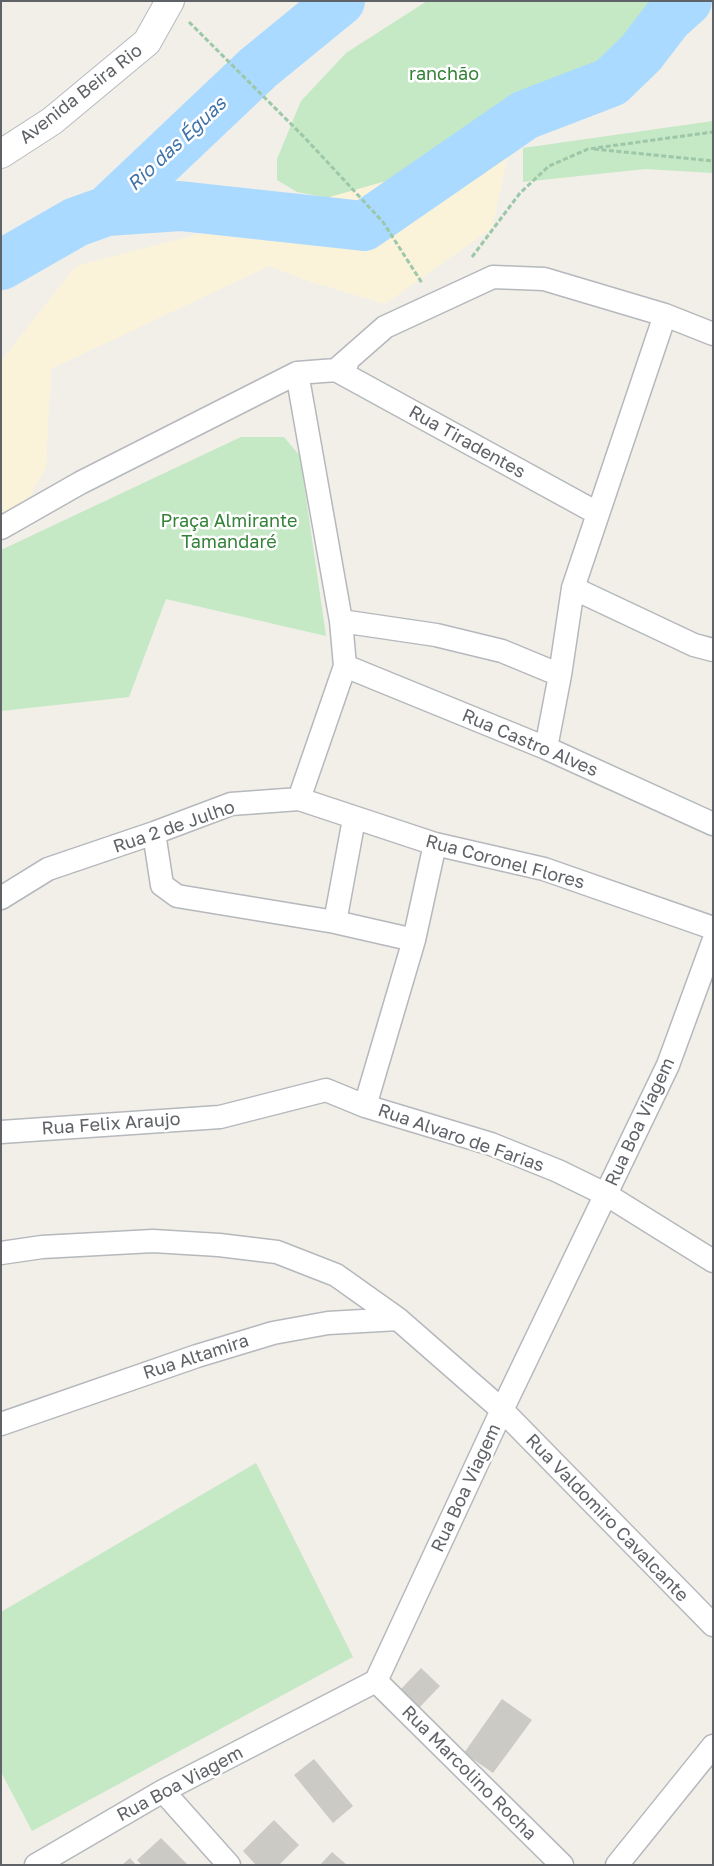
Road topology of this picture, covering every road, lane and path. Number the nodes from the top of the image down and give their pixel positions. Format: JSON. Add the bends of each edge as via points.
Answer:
{"nodes":[{"id":1,"x":177,"y":9,"type":"edge"},
{"id":2,"x":713,"y":132,"type":"edge"},
{"id":3,"x":588,"y":148,"type":"junction"},
{"id":4,"x":1,"y":154,"type":"edge"},
{"id":5,"x":713,"y":161,"type":"edge"},
{"id":6,"x":471,"y":258,"type":"dead end"},
{"id":7,"x":434,"y":303,"type":"junction"},
{"id":8,"x":666,"y":316,"type":"junction"},
{"id":9,"x":713,"y":334,"type":"edge"},
{"id":10,"x":336,"y":370,"type":"junction"},
{"id":11,"x":297,"y":373,"type":"junction"},
{"id":12,"x":597,"y":513,"type":"junction"},
{"id":13,"x":1,"y":528,"type":"edge"},
{"id":14,"x":573,"y":588,"type":"junction"},
{"id":15,"x":341,"y":621,"type":"junction"},
{"id":16,"x":713,"y":650,"type":"edge"},
{"id":17,"x":345,"y":666,"type":"junction"},
{"id":18,"x":560,"y":675,"type":"junction"},
{"id":19,"x":546,"y":748,"type":"junction"},
{"id":20,"x":299,"y":799,"type":"junction"},
{"id":21,"x":354,"y":819,"type":"junction"},
{"id":22,"x":713,"y":824,"type":"edge"},
{"id":23,"x":154,"y":833,"type":"junction"},
{"id":24,"x":435,"y":844,"type":"junction"},
{"id":25,"x":1,"y":898,"type":"edge"},
{"id":26,"x":335,"y":922,"type":"junction"},
{"id":27,"x":713,"y":928,"type":"edge"},
{"id":28,"x":414,"y":940,"type":"junction"},
{"id":29,"x":713,"y":942,"type":"edge"},
{"id":30,"x":364,"y":1106,"type":"junction"},
{"id":31,"x":220,"y":1117,"type":"joint"},
{"id":32,"x":1,"y":1132,"type":"edge"},
{"id":33,"x":607,"y":1195,"type":"junction"},
{"id":34,"x":1,"y":1253,"type":"edge"},
{"id":35,"x":713,"y":1261,"type":"edge"},
{"id":36,"x":398,"y":1319,"type":"junction"},
{"id":37,"x":502,"y":1410,"type":"junction"},
{"id":38,"x":1,"y":1424,"type":"edge"},
{"id":39,"x":713,"y":1625,"type":"edge"},
{"id":40,"x":376,"y":1681,"type":"junction"},
{"id":41,"x":713,"y":1746,"type":"edge"},
{"id":42,"x":163,"y":1791,"type":"junction"},
{"id":43,"x":36,"y":1865,"type":"edge"},
{"id":44,"x":229,"y":1865,"type":"edge"},
{"id":45,"x":562,"y":1865,"type":"edge"},
{"id":46,"x":617,"y":1865,"type":"edge"}],
"edges":[{"from":1,"to":4,"type":"street","name":"Avenida Beira Rio","via":[[147,42],[52,121]]},
{"from":1,"to":7,"type":"path","via":[[383,222]]},
{"from":2,"to":3,"type":"path"},
{"from":3,"to":5,"type":"path"},
{"from":3,"to":6,"type":"path","via":[[549,166],[520,193]]},
{"from":7,"to":8,"type":"street","via":[[493,277],[544,279]]},
{"from":7,"to":10,"type":"street","via":[[385,328]]},
{"from":8,"to":9,"type":"street"},
{"from":8,"to":12,"type":"street"},
{"from":10,"to":11,"type":"street"},
{"from":10,"to":12,"type":"street","name":"Rua Tiradentes"},
{"from":11,"to":13,"type":"street","via":[[80,483]]},
{"from":11,"to":15,"type":"street"},
{"from":12,"to":14,"type":"street"},
{"from":14,"to":16,"type":"street","via":[[694,645]]},
{"from":14,"to":18,"type":"street"},
{"from":15,"to":17,"type":"street"},
{"from":15,"to":18,"type":"street","via":[[436,635],[502,651]]},
{"from":17,"to":19,"type":"street","name":"Rua Castro Alves"},
{"from":17,"to":20,"type":"street"},
{"from":18,"to":19,"type":"street"},
{"from":19,"to":22,"type":"street","name":"Rua Castro Alves"},
{"from":20,"to":21,"type":"street","name":"Rua 2 de Julho"},
{"from":20,"to":23,"type":"street","name":"Rua 2 de Julho","via":[[231,804]]},
{"from":21,"to":24,"type":"street","name":"Rua Coronel Flores"},
{"from":21,"to":26,"type":"street"},
{"from":23,"to":25,"type":"street","name":"Rua 2 de Julho","via":[[48,869]]},
{"from":23,"to":26,"type":"street","via":[[162,886],[177,896]]},
{"from":24,"to":27,"type":"street","name":"Rua Coronel Flores","via":[[544,869]]},
{"from":24,"to":28,"type":"street"},
{"from":26,"to":28,"type":"street"},
{"from":28,"to":30,"type":"street"},
{"from":29,"to":33,"type":"street","name":"Rua Boa Viagem","via":[[668,1064]]},
{"from":30,"to":31,"type":"street","name":"Rua Alvaro de Farias","via":[[326,1090]]},
{"from":30,"to":33,"type":"street","name":"Rua Alvaro de Farias","via":[[492,1144]]},
{"from":31,"to":32,"type":"street","name":"Rua Felix Araujo"},
{"from":33,"to":35,"type":"street","name":"Rua Alvaro de Farias"},
{"from":33,"to":37,"type":"street","name":"Rua Boa Viagem"},
{"from":34,"to":36,"type":"street","name":"Rua Valdomiro Cavalcante","via":[[42,1247],[153,1241],[277,1252],[336,1274]]},
{"from":36,"to":37,"type":"street","name":"Rua Valdomiro Cavalcante"},
{"from":36,"to":38,"type":"street","name":"Rua Altamira","via":[[328,1324],[273,1333]]},
{"from":37,"to":39,"type":"street","name":"Rua Valdomiro Cavalcante"},
{"from":37,"to":40,"type":"street","name":"Rua Boa Viagem"},
{"from":40,"to":42,"type":"street","name":"Rua Boa Viagem"},
{"from":40,"to":45,"type":"street","name":"Rua Marcolino Rocha"},
{"from":41,"to":46,"type":"street"},
{"from":42,"to":43,"type":"street","name":"Rua Boa Viagem"},
{"from":42,"to":44,"type":"street"}]}
